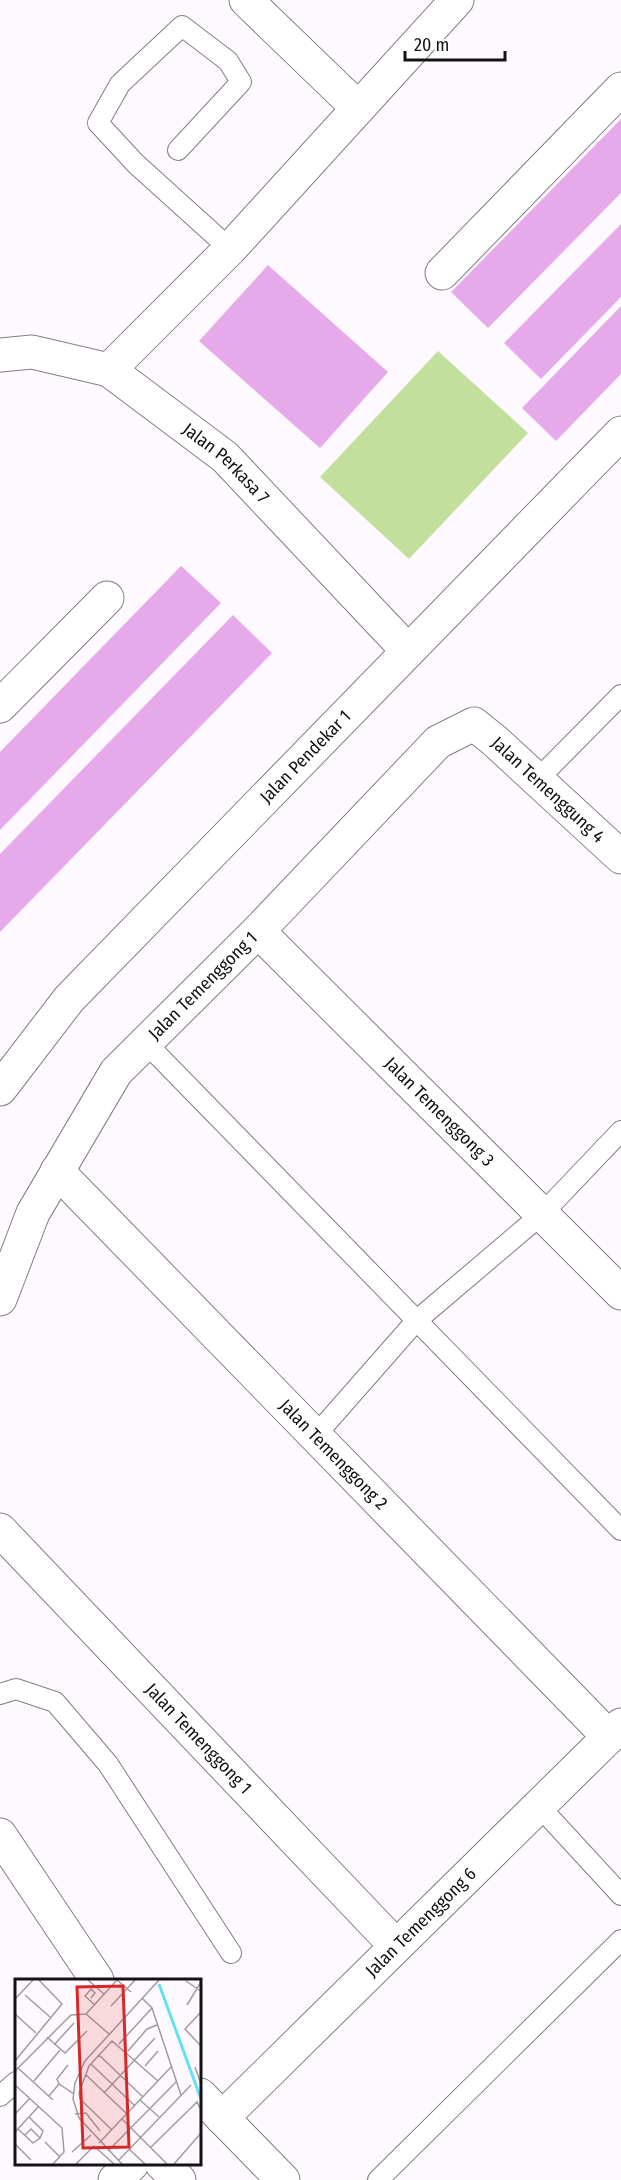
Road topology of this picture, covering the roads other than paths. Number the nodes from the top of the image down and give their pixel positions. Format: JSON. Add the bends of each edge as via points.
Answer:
{"nodes":[{"id":1,"x":246,"y":0,"type":"edge"},
{"id":2,"x":457,"y":0,"type":"edge"},
{"id":3,"x":621,"y":89,"type":"edge"},
{"id":4,"x":358,"y":108,"type":"junction"},
{"id":5,"x":178,"y":150,"type":"dead end"},
{"id":6,"x":230,"y":249,"type":"junction"},
{"id":7,"x":442,"y":273,"type":"dead end"},
{"id":8,"x":0,"y":355,"type":"edge"},
{"id":9,"x":109,"y":370,"type":"junction"},
{"id":10,"x":621,"y":433,"type":"edge"},
{"id":11,"x":107,"y":598,"type":"dead end"},
{"id":12,"x":408,"y":651,"type":"junction"},
{"id":13,"x":621,"y":695,"type":"edge"},
{"id":14,"x":0,"y":706,"type":"edge"},
{"id":15,"x":474,"y":724,"type":"joint"},
{"id":16,"x":536,"y":781,"type":"junction"},
{"id":17,"x":621,"y":857,"type":"edge"},
{"id":18,"x":258,"y":931,"type":"junction"},
{"id":19,"x":146,"y":1042,"type":"junction"},
{"id":20,"x":0,"y":1089,"type":"edge"},
{"id":21,"x":621,"y":1131,"type":"edge"},
{"id":22,"x":57,"y":1171,"type":"junction"},
{"id":23,"x":542,"y":1214,"type":"junction"},
{"id":24,"x":621,"y":1293,"type":"edge"},
{"id":25,"x":0,"y":1299,"type":"edge"},
{"id":26,"x":416,"y":1321,"type":"junction"},
{"id":27,"x":315,"y":1436,"type":"junction"},
{"id":28,"x":0,"y":1530,"type":"edge"},
{"id":29,"x":621,"y":1530,"type":"edge"},
{"id":30,"x":0,"y":1694,"type":"edge"},
{"id":31,"x":615,"y":1731,"type":"edge"},
{"id":32,"x":539,"y":1806,"type":"junction"},
{"id":33,"x":0,"y":1835,"type":"edge"},
{"id":34,"x":621,"y":1895,"type":"edge"},
{"id":35,"x":621,"y":1940,"type":"edge"},
{"id":36,"x":396,"y":1946,"type":"junction"},
{"id":37,"x":231,"y":1953,"type":"dead end"},
{"id":38,"x":96,"y":1979,"type":"edge"},
{"id":39,"x":15,"y":2083,"type":"edge"},
{"id":40,"x":0,"y":2096,"type":"edge"},
{"id":41,"x":201,"y":2096,"type":"edge"},
{"id":42,"x":222,"y":2118,"type":"junction"},
{"id":43,"x":130,"y":2165,"type":"edge"},
{"id":44,"x":164,"y":2165,"type":"edge"},
{"id":45,"x":115,"y":2180,"type":"edge"},
{"id":46,"x":179,"y":2180,"type":"edge"},
{"id":47,"x":283,"y":2180,"type":"edge"},
{"id":48,"x":378,"y":2180,"type":"edge"}],
"edges":[{"from":1,"to":4,"type":"street"},
{"from":2,"to":4,"type":"street"},
{"from":3,"to":7,"type":"street"},
{"from":4,"to":6,"type":"street"},
{"from":5,"to":6,"type":"lane","via":[[241,82],[228,61],[182,26],[120,84],[98,123],[136,164]]},
{"from":6,"to":9,"type":"street"},
{"from":8,"to":9,"type":"street","name":"Jalan Perkasa 7","via":[[32,352]]},
{"from":9,"to":12,"type":"street","name":"Jalan Perkasa 7","via":[[225,457]]},
{"from":10,"to":12,"type":"street","name":"Jalan Pendekar 1"},
{"from":11,"to":14,"type":"street"},
{"from":12,"to":20,"type":"street","name":"Jalan Pendekar 1","via":[[69,999]]},
{"from":13,"to":16,"type":"lane"},
{"from":15,"to":16,"type":"street","name":"Jalan Temenggung 4"},
{"from":15,"to":18,"type":"street","name":"Jalan Temenggong 1","via":[[438,742]]},
{"from":16,"to":17,"type":"street","name":"Jalan Temenggung 4"},
{"from":18,"to":19,"type":"street","name":"Jalan Temenggong 1"},
{"from":18,"to":23,"type":"street","name":"Jalan Temenggong 3"},
{"from":19,"to":22,"type":"street","name":"Jalan Temenggong 1","via":[[116,1072]]},
{"from":19,"to":26,"type":"lane"},
{"from":21,"to":23,"type":"lane"},
{"from":22,"to":25,"type":"street","name":"Jalan Temenggong 1","via":[[33,1213]]},
{"from":22,"to":27,"type":"street","name":"Jalan Temenggong 2"},
{"from":23,"to":24,"type":"street","name":"Jalan Temenggong 3"},
{"from":23,"to":26,"type":"lane"},
{"from":26,"to":27,"type":"lane"},
{"from":26,"to":29,"type":"lane"},
{"from":27,"to":31,"type":"street","name":"Jalan Temenggong 2"},
{"from":28,"to":36,"type":"street","name":"Jalan Temenggong 1"},
{"from":30,"to":37,"type":"lane","via":[[16,1689],[55,1702],[108,1764]]},
{"from":31,"to":32,"type":"street","name":"Jalan Temenggong 6"},
{"from":32,"to":34,"type":"lane"},
{"from":32,"to":36,"type":"street","name":"Jalan Temenggong 6"},
{"from":33,"to":38,"type":"street"},
{"from":35,"to":48,"type":"lane"},
{"from":36,"to":42,"type":"street","name":"Jalan Temenggong 6"},
{"from":39,"to":40,"type":"lane"},
{"from":41,"to":42,"type":"street"},
{"from":42,"to":47,"type":"street"},
{"from":43,"to":45,"type":"street"},
{"from":44,"to":46,"type":"street"}]}
